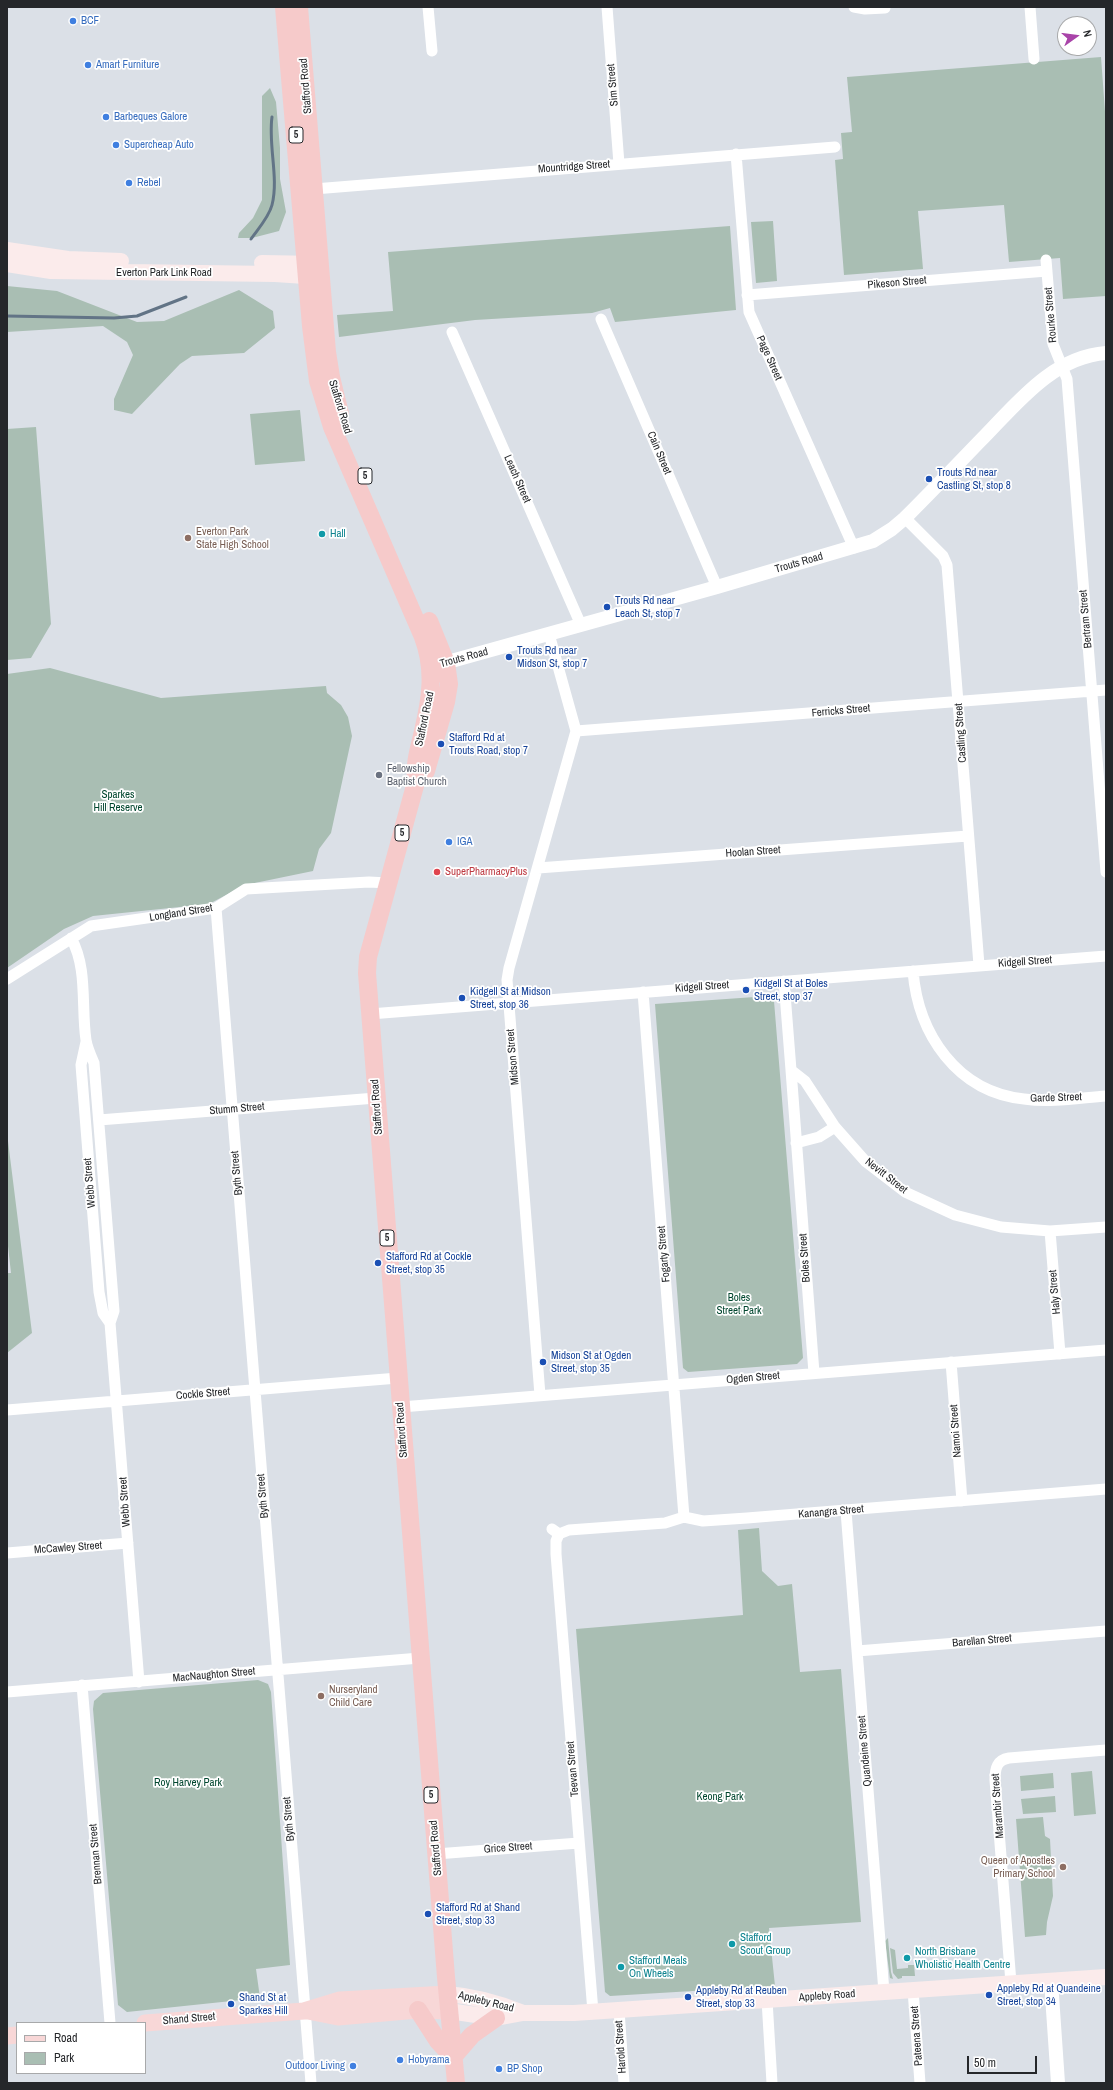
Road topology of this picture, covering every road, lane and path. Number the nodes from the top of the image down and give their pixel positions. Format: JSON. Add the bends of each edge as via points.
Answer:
{"nodes":[{"id":1,"x":284,"y":7,"type":"edge"},
{"id":2,"x":299,"y":7,"type":"edge"},
{"id":3,"x":428,"y":7,"type":"edge"},
{"id":4,"x":607,"y":7,"type":"edge"},
{"id":5,"x":854,"y":7,"type":"edge"},
{"id":6,"x":1030,"y":7,"type":"edge"},
{"id":7,"x":885,"y":8,"type":"dead end"},
{"id":8,"x":432,"y":51,"type":"dead end"},
{"id":9,"x":1034,"y":59,"type":"dead end"},
{"id":10,"x":835,"y":147,"type":"dead end"},
{"id":11,"x":736,"y":154,"type":"junction"},
{"id":12,"x":619,"y":164,"type":"junction"},
{"id":13,"x":314,"y":189,"type":"junction"},
{"id":14,"x":7,"y":250,"type":"edge"},
{"id":15,"x":7,"y":264,"type":"edge"},
{"id":16,"x":1047,"y":266,"type":"joint"},
{"id":17,"x":313,"y":270,"type":"junction"},
{"id":18,"x":747,"y":295,"type":"junction"},
{"id":19,"x":601,"y":319,"type":"dead end"},
{"id":20,"x":452,"y":332,"type":"dead end"},
{"id":21,"x":1106,"y":353,"type":"edge"},
{"id":22,"x":1062,"y":367,"type":"junction"},
{"id":23,"x":905,"y":518,"type":"junction"},
{"id":24,"x":854,"y":548,"type":"junction"},
{"id":25,"x":717,"y":587,"type":"junction"},
{"id":26,"x":581,"y":625,"type":"junction"},
{"id":27,"x":549,"y":634,"type":"junction"},
{"id":28,"x":439,"y":664,"type":"junction"},
{"id":29,"x":1106,"y":690,"type":"edge"},
{"id":30,"x":1092,"y":691,"type":"junction"},
{"id":31,"x":959,"y":702,"type":"junction"},
{"id":32,"x":576,"y":731,"type":"junction"},
{"id":33,"x":968,"y":836,"type":"junction"},
{"id":34,"x":538,"y":868,"type":"junction"},
{"id":35,"x":1106,"y":872,"type":"edge"},
{"id":36,"x":388,"y":883,"type":"junction"},
{"id":37,"x":216,"y":908,"type":"junction"},
{"id":38,"x":71,"y":938,"type":"junction"},
{"id":39,"x":1106,"y":956,"type":"edge"},
{"id":40,"x":980,"y":966,"type":"junction"},
{"id":41,"x":913,"y":970,"type":"junction"},
{"id":42,"x":7,"y":979,"type":"edge"},
{"id":43,"x":784,"y":981,"type":"junction"},
{"id":44,"x":643,"y":992,"type":"junction"},
{"id":45,"x":509,"y":1003,"type":"junction"},
{"id":46,"x":370,"y":1014,"type":"junction"},
{"id":47,"x":86,"y":1041,"type":"junction"},
{"id":48,"x":791,"y":1070,"type":"junction"},
{"id":49,"x":1106,"y":1096,"type":"edge"},
{"id":50,"x":376,"y":1098,"type":"junction"},
{"id":51,"x":232,"y":1110,"type":"junction"},
{"id":52,"x":99,"y":1120,"type":"junction"},
{"id":53,"x":835,"y":1127,"type":"junction"},
{"id":54,"x":796,"y":1143,"type":"junction"},
{"id":55,"x":1106,"y":1227,"type":"edge"},
{"id":56,"x":1050,"y":1230,"type":"junction"},
{"id":57,"x":110,"y":1323,"type":"junction"},
{"id":58,"x":1106,"y":1350,"type":"edge"},
{"id":59,"x":1060,"y":1354,"type":"junction"},
{"id":60,"x":951,"y":1362,"type":"junction"},
{"id":61,"x":814,"y":1373,"type":"junction"},
{"id":62,"x":398,"y":1378,"type":"junction"},
{"id":63,"x":674,"y":1385,"type":"junction"},
{"id":64,"x":254,"y":1390,"type":"junction"},
{"id":65,"x":540,"y":1395,"type":"junction"},
{"id":66,"x":117,"y":1401,"type":"junction"},
{"id":67,"x":401,"y":1407,"type":"junction"},
{"id":68,"x":7,"y":1410,"type":"edge"},
{"id":69,"x":1106,"y":1489,"type":"edge"},
{"id":70,"x":962,"y":1501,"type":"junction"},
{"id":71,"x":846,"y":1511,"type":"junction"},
{"id":72,"x":684,"y":1517,"type":"junction"},
{"id":73,"x":555,"y":1532,"type":"joint"},
{"id":74,"x":128,"y":1543,"type":"junction"},
{"id":75,"x":7,"y":1553,"type":"edge"},
{"id":76,"x":1106,"y":1631,"type":"edge"},
{"id":77,"x":857,"y":1651,"type":"junction"},
{"id":78,"x":420,"y":1658,"type":"junction"},
{"id":79,"x":277,"y":1669,"type":"junction"},
{"id":80,"x":139,"y":1682,"type":"junction"},
{"id":81,"x":82,"y":1685,"type":"junction"},
{"id":82,"x":7,"y":1692,"type":"edge"},
{"id":83,"x":1106,"y":1750,"type":"edge"},
{"id":84,"x":579,"y":1843,"type":"junction"},
{"id":85,"x":436,"y":1854,"type":"junction"},
{"id":86,"x":1106,"y":1977,"type":"edge"},
{"id":87,"x":1051,"y":1981,"type":"junction"},
{"id":88,"x":1011,"y":1983,"type":"junction"},
{"id":89,"x":913,"y":1990,"type":"junction"},
{"id":90,"x":884,"y":1992,"type":"junction"},
{"id":91,"x":767,"y":2000,"type":"junction"},
{"id":92,"x":448,"y":2002,"type":"junction"},
{"id":93,"x":418,"y":2010,"type":"junction"},
{"id":94,"x":619,"y":2010,"type":"junction"},
{"id":95,"x":304,"y":2011,"type":"junction"},
{"id":96,"x":593,"y":2012,"type":"junction"},
{"id":97,"x":524,"y":2013,"type":"junction"},
{"id":98,"x":496,"y":2018,"type":"junction"},
{"id":99,"x":110,"y":2022,"type":"edge"},
{"id":100,"x":146,"y":2023,"type":"edge"},
{"id":101,"x":453,"y":2057,"type":"junction"},
{"id":102,"x":311,"y":2083,"type":"edge"},
{"id":103,"x":456,"y":2083,"type":"edge"},
{"id":104,"x":624,"y":2083,"type":"edge"},
{"id":105,"x":772,"y":2083,"type":"edge"},
{"id":106,"x":920,"y":2083,"type":"edge"},
{"id":107,"x":1058,"y":2083,"type":"edge"}],
"edges":[{"from":1,"to":17,"type":"highway","name":"Stafford Road","number":"5"},
{"from":2,"to":13,"type":"highway","name":"Stafford Road","number":"5"},
{"from":3,"to":8,"type":"street"},
{"from":4,"to":12,"type":"street","name":"Sim Street"},
{"from":5,"to":7,"type":"street"},
{"from":6,"to":9,"type":"street"},
{"from":10,"to":11,"type":"street","name":"Mountridge Street"},
{"from":11,"to":12,"type":"street","name":"Mountridge Street"},
{"from":11,"to":18,"type":"street","name":"Page Street"},
{"from":12,"to":13,"type":"street","name":"Mountridge Street"},
{"from":13,"to":17,"type":"highway","name":"Stafford Road","number":"5"},
{"from":14,"to":17,"type":"main road","name":"Everton Park Link Road","via":[[45,257],[94,261]]},
{"from":15,"to":17,"type":"main road","name":"Everton Park Link Road","via":[[57,271],[275,274]]},
{"from":16,"to":18,"type":"street","name":"Pikeson Street"},
{"from":16,"to":22,"type":"street","name":"Rourke Street","via":[[1053,344]]},
{"from":17,"to":28,"type":"highway","name":"Stafford Road","number":"5","via":[[328,365],[343,422]]},
{"from":18,"to":24,"type":"street","name":"Page Street","via":[[752,319]]},
{"from":19,"to":25,"type":"street","name":"Cain Street"},
{"from":20,"to":26,"type":"street","name":"Leach Street"},
{"from":21,"to":22,"type":"street","name":"Trouts Road"},
{"from":22,"to":23,"type":"street","name":"Trouts Road","via":[[1036,384]]},
{"from":22,"to":30,"type":"street","name":"Bertram Street","via":[[1067,379]]},
{"from":23,"to":24,"type":"street","name":"Trouts Road","via":[[883,536]]},
{"from":23,"to":31,"type":"street","name":"Castling Street","via":[[942,556],[947,565]]},
{"from":24,"to":25,"type":"street","name":"Trouts Road"},
{"from":25,"to":26,"type":"street","name":"Trouts Road"},
{"from":26,"to":27,"type":"street","name":"Trouts Road"},
{"from":27,"to":28,"type":"street","name":"Trouts Road"},
{"from":27,"to":32,"type":"street"},
{"from":28,"to":36,"type":"highway","name":"Stafford Road","number":"5","via":[[449,678],[446,702],[426,771],[416,782]]},
{"from":29,"to":30,"type":"street","name":"Ferricks Street"},
{"from":30,"to":31,"type":"street","name":"Ferricks Street"},
{"from":30,"to":35,"type":"street","name":"Bertram Street"},
{"from":31,"to":32,"type":"street","name":"Ferricks Street"},
{"from":31,"to":33,"type":"street","name":"Castling Street"},
{"from":32,"to":34,"type":"street","name":"Midson Street"},
{"from":33,"to":34,"type":"street","name":"Hoolan Street"},
{"from":33,"to":40,"type":"street","name":"Castling Street"},
{"from":34,"to":45,"type":"street","name":"Midson Street","via":[[509,968]]},
{"from":36,"to":37,"type":"street","name":"Longland Street","via":[[246,889]]},
{"from":36,"to":46,"type":"highway","name":"Stafford Road","number":"5","via":[[368,957]]},
{"from":37,"to":38,"type":"street","name":"Longland Street","via":[[91,926]]},
{"from":37,"to":51,"type":"street","name":"Byth Street"},
{"from":38,"to":42,"type":"street","name":"Longland Street"},
{"from":38,"to":47,"type":"street","name":"Webb Street","via":[[81,966]]},
{"from":39,"to":40,"type":"street","name":"Kidgell Street"},
{"from":40,"to":41,"type":"street","name":"Kidgell Street"},
{"from":41,"to":43,"type":"street","name":"Kidgell Street"},
{"from":41,"to":49,"type":"street","name":"Garde Street","via":[[916,999],[924,1023],[943,1055],[967,1077],[988,1089],[1022,1099]]},
{"from":43,"to":44,"type":"street","name":"Kidgell Street"},
{"from":43,"to":48,"type":"street"},
{"from":44,"to":45,"type":"street","name":"Kidgell Street"},
{"from":44,"to":63,"type":"street","name":"Fogarty Street"},
{"from":45,"to":46,"type":"street","name":"Kidgell Street"},
{"from":45,"to":65,"type":"street","name":"Midson Street"},
{"from":46,"to":50,"type":"highway","name":"Stafford Road","number":"5"},
{"from":47,"to":52,"type":"street","name":"Webb Street","via":[[94,1063]]},
{"from":47,"to":57,"type":"street","name":"Webb Street","via":[[81,1066],[99,1292],[103,1313]]},
{"from":48,"to":53,"type":"street","name":"Nevitt Street","via":[[809,1085]]},
{"from":48,"to":54,"type":"street","name":"Boles Street"},
{"from":50,"to":51,"type":"street","name":"Stumm Street"},
{"from":50,"to":62,"type":"highway","name":"Stafford Road","number":"5"},
{"from":51,"to":52,"type":"street","name":"Stumm Street"},
{"from":51,"to":64,"type":"street","name":"Byth Street"},
{"from":52,"to":57,"type":"street","name":"Webb Street","via":[[114,1311]]},
{"from":53,"to":54,"type":"street","via":[[819,1137]]},
{"from":53,"to":56,"type":"street","name":"Nevitt Street","via":[[880,1174],[905,1192],[937,1208],[1001,1227]]},
{"from":54,"to":61,"type":"street","name":"Boles Street"},
{"from":55,"to":56,"type":"street","name":"Nevitt Street"},
{"from":56,"to":59,"type":"street","name":"Haly Street"},
{"from":57,"to":66,"type":"street","name":"Webb Street"},
{"from":58,"to":59,"type":"street","name":"Ogden Street"},
{"from":59,"to":60,"type":"street","name":"Ogden Street"},
{"from":60,"to":61,"type":"street","name":"Ogden Street"},
{"from":60,"to":70,"type":"street","name":"Namoi Street"},
{"from":61,"to":63,"type":"street","name":"Ogden Street"},
{"from":62,"to":64,"type":"street","name":"Cockle Street"},
{"from":62,"to":67,"type":"highway","name":"Stafford Road","number":"5"},
{"from":63,"to":65,"type":"street","name":"Ogden Street"},
{"from":63,"to":72,"type":"street","name":"Fogarty Street"},
{"from":64,"to":66,"type":"street","name":"Cockle Street"},
{"from":64,"to":79,"type":"street","name":"Byth Street"},
{"from":65,"to":67,"type":"street","name":"Ogden Street"},
{"from":66,"to":68,"type":"street","name":"Cockle Street"},
{"from":66,"to":74,"type":"street","name":"Webb Street"},
{"from":67,"to":78,"type":"highway","name":"Stafford Road","number":"5"},
{"from":69,"to":70,"type":"street","name":"Kanangra Street"},
{"from":70,"to":71,"type":"street","name":"Kanangra Street"},
{"from":71,"to":72,"type":"street","name":"Kanangra Street","via":[[703,1521]]},
{"from":71,"to":77,"type":"street","name":"Quandeine Street"},
{"from":72,"to":73,"type":"street","name":"Kanangra Street","via":[[665,1522]]},
{"from":73,"to":84,"type":"street","name":"Teevan Street"},
{"from":74,"to":75,"type":"street","name":"McCawley Street"},
{"from":74,"to":80,"type":"street","name":"Webb Street"},
{"from":76,"to":77,"type":"street","name":"Barellan Street"},
{"from":77,"to":90,"type":"street","name":"Quandeine Street"},
{"from":78,"to":79,"type":"street","name":"MacNaughton Street"},
{"from":78,"to":85,"type":"highway","name":"Stafford Road","number":"5"},
{"from":79,"to":80,"type":"street","name":"MacNaughton Street"},
{"from":79,"to":95,"type":"street","name":"Byth Street"},
{"from":80,"to":81,"type":"street","name":"MacNaughton Street"},
{"from":81,"to":82,"type":"street","name":"MacNaughton Street"},
{"from":81,"to":99,"type":"street","name":"Brennan Street"},
{"from":83,"to":88,"type":"street","name":"Marambir Street","via":[[1009,1758],[1001,1760],[996,1765],[995,1780]]},
{"from":84,"to":85,"type":"street","name":"Grice Street"},
{"from":84,"to":96,"type":"street","name":"Teevan Street"},
{"from":85,"to":92,"type":"highway","name":"Stafford Road","number":"5"},
{"from":86,"to":87,"type":"main road","name":"Appleby Road"},
{"from":87,"to":88,"type":"main road","name":"Appleby Road"},
{"from":87,"to":107,"type":"street"},
{"from":88,"to":89,"type":"main road","name":"Appleby Road"},
{"from":89,"to":90,"type":"main road","name":"Appleby Road"},
{"from":89,"to":106,"type":"street","name":"Pateena Street"},
{"from":90,"to":91,"type":"main road","name":"Appleby Road"},
{"from":91,"to":94,"type":"main road","name":"Appleby Road"},
{"from":91,"to":105,"type":"street"},
{"from":92,"to":93,"type":"main road","name":"Shand Street"},
{"from":92,"to":95,"type":"main road","name":"Shand Street","via":[[340,2000]]},
{"from":92,"to":97,"type":"main road","name":"Appleby Road","via":[[465,1995]]},
{"from":92,"to":98,"type":"main road","name":"Appleby Road"},
{"from":92,"to":101,"type":"highway","name":"Stafford Road","number":"5"},
{"from":93,"to":95,"type":"main road","name":"Shand Street","via":[[338,2017]]},
{"from":93,"to":101,"type":"highway","via":[[438,2041]]},
{"from":94,"to":96,"type":"main road","name":"Appleby Road"},
{"from":94,"to":104,"type":"street","name":"Harold Street"},
{"from":95,"to":100,"type":"main road","name":"Shand Street"},
{"from":95,"to":102,"type":"street","name":"Byth Street"},
{"from":96,"to":97,"type":"main road","name":"Appleby Road"},
{"from":97,"to":98,"type":"main road","name":"Appleby Road"},
{"from":98,"to":101,"type":"highway","via":[[472,2035]]},
{"from":101,"to":103,"type":"highway","name":"Stafford Road","number":"5"}]}
